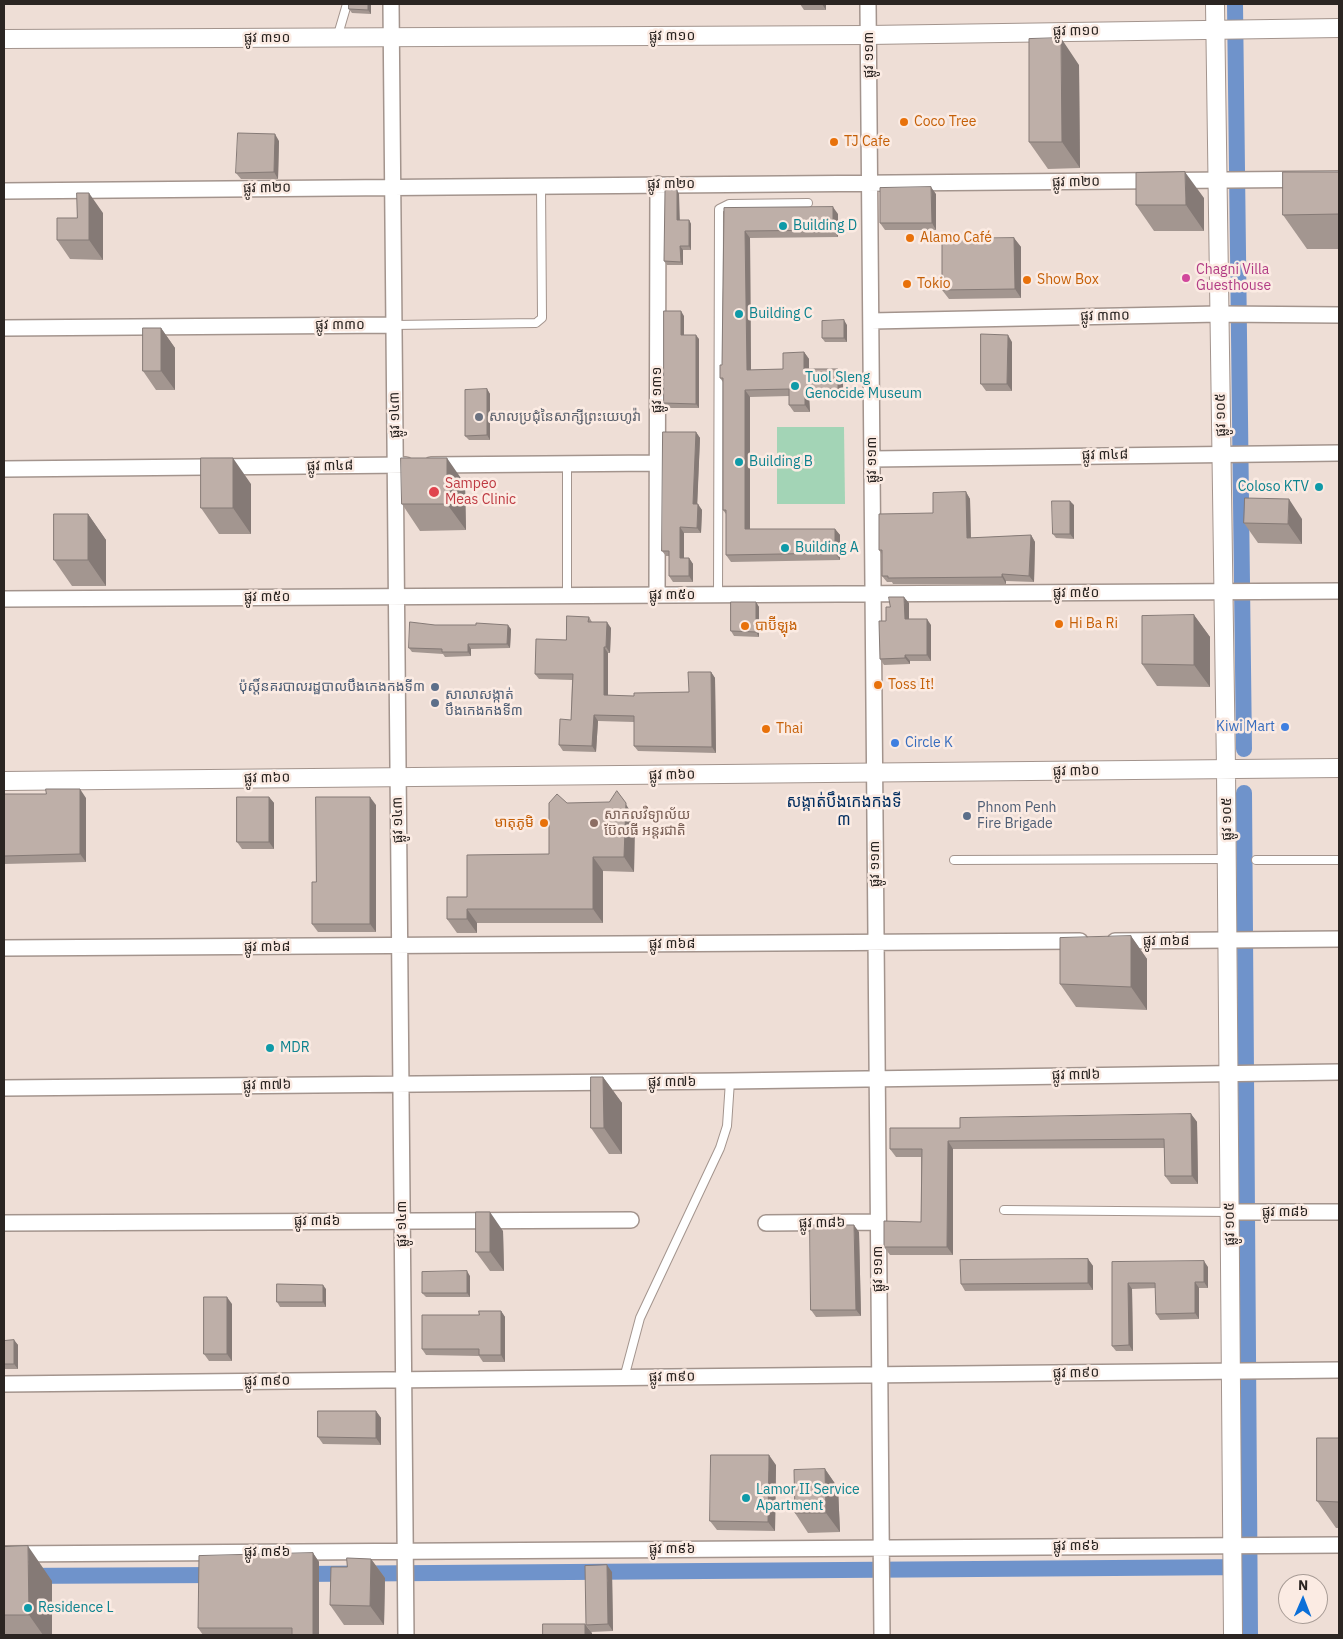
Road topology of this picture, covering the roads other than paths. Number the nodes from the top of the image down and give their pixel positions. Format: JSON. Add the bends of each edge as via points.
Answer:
{"nodes":[{"id":1,"x":347,"y":4,"type":"edge"},
{"id":2,"x":391,"y":4,"type":"edge"},
{"id":3,"x":868,"y":4,"type":"edge"},
{"id":4,"x":1215,"y":4,"type":"edge"},
{"id":5,"x":1339,"y":28,"type":"edge"},
{"id":6,"x":1230,"y":29,"type":"junction"},
{"id":7,"x":868,"y":35,"type":"junction"},
{"id":8,"x":337,"y":38,"type":"junction"},
{"id":9,"x":392,"y":38,"type":"junction"},
{"id":10,"x":4,"y":39,"type":"edge"},
{"id":11,"x":1339,"y":179,"type":"edge"},
{"id":12,"x":1223,"y":180,"type":"junction"},
{"id":13,"x":658,"y":184,"type":"junction"},
{"id":14,"x":870,"y":184,"type":"junction"},
{"id":15,"x":393,"y":186,"type":"junction"},
{"id":16,"x":541,"y":186,"type":"junction"},
{"id":17,"x":4,"y":191,"type":"edge"},
{"id":18,"x":808,"y":203,"type":"dead end"},
{"id":19,"x":1225,"y":314,"type":"junction"},
{"id":20,"x":1339,"y":315,"type":"edge"},
{"id":21,"x":871,"y":322,"type":"junction"},
{"id":22,"x":394,"y":325,"type":"junction"},
{"id":23,"x":4,"y":328,"type":"edge"},
{"id":24,"x":1226,"y":453,"type":"junction"},
{"id":25,"x":1339,"y":453,"type":"edge"},
{"id":26,"x":872,"y":458,"type":"junction"},
{"id":27,"x":657,"y":463,"type":"junction"},
{"id":28,"x":567,"y":464,"type":"junction"},
{"id":29,"x":395,"y":465,"type":"junction"},
{"id":30,"x":4,"y":469,"type":"edge"},
{"id":31,"x":1339,"y":591,"type":"edge"},
{"id":32,"x":1228,"y":592,"type":"junction"},
{"id":33,"x":873,"y":594,"type":"junction"},
{"id":34,"x":657,"y":595,"type":"junction"},
{"id":35,"x":718,"y":595,"type":"junction"},
{"id":36,"x":568,"y":596,"type":"junction"},
{"id":37,"x":396,"y":597,"type":"junction"},
{"id":38,"x":4,"y":599,"type":"edge"},
{"id":39,"x":1339,"y":768,"type":"edge"},
{"id":40,"x":1231,"y":769,"type":"junction"},
{"id":41,"x":874,"y":773,"type":"junction"},
{"id":42,"x":398,"y":777,"type":"junction"},
{"id":43,"x":4,"y":781,"type":"edge"},
{"id":44,"x":1227,"y":859,"type":"junction"},
{"id":45,"x":954,"y":860,"type":"dead end"},
{"id":46,"x":1256,"y":860,"type":"dead end"},
{"id":47,"x":1339,"y":860,"type":"edge"},
{"id":48,"x":1232,"y":940,"type":"junction"},
{"id":49,"x":1339,"y":940,"type":"edge"},
{"id":50,"x":876,"y":943,"type":"junction"},
{"id":51,"x":399,"y":946,"type":"junction"},
{"id":52,"x":4,"y":948,"type":"edge"},
{"id":53,"x":1233,"y":1072,"type":"junction"},
{"id":54,"x":1339,"y":1072,"type":"edge"},
{"id":55,"x":877,"y":1079,"type":"junction"},
{"id":56,"x":730,"y":1082,"type":"junction"},
{"id":57,"x":400,"y":1084,"type":"junction"},
{"id":58,"x":4,"y":1088,"type":"edge"},
{"id":59,"x":1004,"y":1210,"type":"dead end"},
{"id":60,"x":1234,"y":1212,"type":"junction"},
{"id":61,"x":1339,"y":1212,"type":"edge"},
{"id":62,"x":631,"y":1220,"type":"dead end"},
{"id":63,"x":402,"y":1221,"type":"junction"},
{"id":64,"x":878,"y":1222,"type":"junction"},
{"id":65,"x":4,"y":1223,"type":"edge"},
{"id":66,"x":766,"y":1224,"type":"dead end"},
{"id":67,"x":1339,"y":1370,"type":"edge"},
{"id":68,"x":1235,"y":1372,"type":"junction"},
{"id":69,"x":879,"y":1375,"type":"junction"},
{"id":70,"x":624,"y":1378,"type":"junction"},
{"id":71,"x":403,"y":1380,"type":"junction"},
{"id":72,"x":4,"y":1384,"type":"edge"},
{"id":73,"x":1339,"y":1545,"type":"edge"},
{"id":74,"x":1240,"y":1548,"type":"junction"},
{"id":75,"x":404,"y":1551,"type":"junction"},
{"id":76,"x":4,"y":1554,"type":"edge"},
{"id":77,"x":881,"y":1554,"type":"junction"},
{"id":78,"x":406,"y":1635,"type":"edge"},
{"id":79,"x":882,"y":1635,"type":"edge"},
{"id":80,"x":1233,"y":1635,"type":"edge"}],
"edges":[{"from":1,"to":8,"type":"lane"},
{"from":2,"to":9,"type":"street","name":"ផ្លូវ ១៤៣"},
{"from":3,"to":7,"type":"street","name":"ផ្លូវ ១១៣"},
{"from":4,"to":6,"type":"street","name":"ផ្លូវ ១០៥"},
{"from":5,"to":6,"type":"street","name":"ផ្លូវ ៣១០"},
{"from":6,"to":7,"type":"street","name":"ផ្លូវ ៣១០"},
{"from":6,"to":12,"type":"street","name":"ផ្លូវ ១០៥"},
{"from":7,"to":9,"type":"street","name":"ផ្លូវ ៣១០"},
{"from":7,"to":14,"type":"street","name":"ផ្លូវ ១១៣"},
{"from":8,"to":9,"type":"street","name":"ផ្លូវ ៣១០"},
{"from":8,"to":10,"type":"street","name":"ផ្លូវ ៣១០"},
{"from":9,"to":15,"type":"street","name":"ផ្លូវ ១៤៣"},
{"from":11,"to":12,"type":"street","name":"ផ្លូវ ៣២០"},
{"from":12,"to":14,"type":"street","name":"ផ្លូវ ៣២០"},
{"from":12,"to":19,"type":"street","name":"ផ្លូវ ១០៥"},
{"from":13,"to":14,"type":"street","name":"ផ្លូវ ៣២០"},
{"from":13,"to":16,"type":"street","name":"ផ្លូវ ៣២០"},
{"from":13,"to":27,"type":"street","name":"ផ្លូវ ១៣១"},
{"from":14,"to":21,"type":"street","name":"ផ្លូវ ១១៣"},
{"from":15,"to":16,"type":"street","name":"ផ្លូវ ៣២០"},
{"from":15,"to":17,"type":"street","name":"ផ្លូវ ៣២០"},
{"from":15,"to":22,"type":"street","name":"ផ្លូវ ១៤៣"},
{"from":16,"to":22,"type":"lane","name":"ផ្លូវ ៣៣០","via":[[540,321]]},
{"from":18,"to":35,"type":"lane","via":[[729,204],[719,208]]},
{"from":19,"to":20,"type":"street","name":"ផ្លូវ ៣៣០"},
{"from":19,"to":21,"type":"street","name":"ផ្លូវ ៣៣០"},
{"from":19,"to":24,"type":"street","name":"ផ្លូវ ១០៥"},
{"from":21,"to":26,"type":"street","name":"ផ្លូវ ១១៣"},
{"from":22,"to":23,"type":"street","name":"ផ្លូវ ៣៣០"},
{"from":22,"to":29,"type":"street","name":"ផ្លូវ ១៤៣"},
{"from":24,"to":25,"type":"street","name":"ផ្លូវ ៣៤៨"},
{"from":24,"to":26,"type":"street","name":"ផ្លូវ ៣៤៨"},
{"from":24,"to":32,"type":"street","name":"ផ្លូវ ១០៥"},
{"from":26,"to":33,"type":"street","name":"ផ្លូវ ១១៣"},
{"from":27,"to":28,"type":"street","name":"ផ្លូវ ៣៤៨"},
{"from":27,"to":34,"type":"street","name":"ផ្លូវ ១៣១"},
{"from":28,"to":29,"type":"street","name":"ផ្លូវ ៣៤៨"},
{"from":28,"to":36,"type":"lane"},
{"from":29,"to":30,"type":"street","name":"ផ្លូវ ៣៤៨"},
{"from":29,"to":37,"type":"street","name":"ផ្លូវ ១៤៣"},
{"from":31,"to":32,"type":"street","name":"ផ្លូវ ៣៥០"},
{"from":32,"to":33,"type":"street","name":"ផ្លូវ ៣៥០"},
{"from":32,"to":40,"type":"street","name":"ផ្លូវ ១០៥"},
{"from":33,"to":35,"type":"street","name":"ផ្លូវ ៣៥០"},
{"from":33,"to":41,"type":"street","name":"ផ្លូវ ១១៣"},
{"from":34,"to":35,"type":"street","name":"ផ្លូវ ៣៥០"},
{"from":34,"to":36,"type":"street","name":"ផ្លូវ ៣៥០"},
{"from":36,"to":37,"type":"street","name":"ផ្លូវ ៣៥០"},
{"from":37,"to":38,"type":"street","name":"ផ្លូវ ៣៥០"},
{"from":37,"to":42,"type":"street","name":"ផ្លូវ ១៤៣"},
{"from":39,"to":40,"type":"street","name":"ផ្លូវ ៣៦០"},
{"from":40,"to":41,"type":"street","name":"ផ្លូវ ៣៦០"},
{"from":40,"to":44,"type":"street","name":"ផ្លូវ ១០៥"},
{"from":41,"to":42,"type":"street","name":"ផ្លូវ ៣៦០"},
{"from":41,"to":50,"type":"street","name":"ផ្លូវ ១១៣"},
{"from":42,"to":43,"type":"street","name":"ផ្លូវ ៣៦០"},
{"from":42,"to":51,"type":"street","name":"ផ្លូវ ១៤៣"},
{"from":44,"to":45,"type":"lane"},
{"from":44,"to":48,"type":"street","name":"ផ្លូវ ១០៥"},
{"from":46,"to":47,"type":"lane"},
{"from":48,"to":49,"type":"street","name":"ផ្លូវ ៣៦៨"},
{"from":48,"to":50,"type":"street","name":"ផ្លូវ ៣៦៨"},
{"from":48,"to":53,"type":"street","name":"ផ្លូវ ១០៥"},
{"from":50,"to":51,"type":"street","name":"ផ្លូវ ៣៦៨"},
{"from":50,"to":55,"type":"street","name":"ផ្លូវ ១១៣"},
{"from":51,"to":52,"type":"street","name":"ផ្លូវ ៣៦៨"},
{"from":51,"to":57,"type":"street","name":"ផ្លូវ ១៤៣"},
{"from":53,"to":54,"type":"street","name":"ផ្លូវ ៣៧៦"},
{"from":53,"to":55,"type":"street","name":"ផ្លូវ ៣៧៦"},
{"from":53,"to":60,"type":"street","name":"ផ្លូវ ១០៥"},
{"from":55,"to":56,"type":"street","name":"ផ្លូវ ៣៧៦"},
{"from":55,"to":64,"type":"street","name":"ផ្លូវ ១១៣"},
{"from":56,"to":57,"type":"street","name":"ផ្លូវ ៣៧៦"},
{"from":56,"to":70,"type":"lane","via":[[727,1126],[720,1148],[640,1318]]},
{"from":57,"to":58,"type":"street","name":"ផ្លូវ ៣៧៦"},
{"from":57,"to":63,"type":"street","name":"ផ្លូវ ១៤៣"},
{"from":59,"to":60,"type":"lane"},
{"from":60,"to":61,"type":"street","name":"ផ្លូវ ៣៨៦"},
{"from":60,"to":68,"type":"street","name":"ផ្លូវ ១០៥"},
{"from":62,"to":63,"type":"street","name":"ផ្លូវ ៣៨៦"},
{"from":63,"to":65,"type":"street","name":"ផ្លូវ ៣៨៦"},
{"from":63,"to":71,"type":"street","name":"ផ្លូវ ១៤៣"},
{"from":64,"to":66,"type":"street","name":"ផ្លូវ ៣៨៦"},
{"from":64,"to":69,"type":"street","name":"ផ្លូវ ១១៣"},
{"from":67,"to":68,"type":"street","name":"ផ្លូវ ៣៩០"},
{"from":68,"to":69,"type":"street","name":"ផ្លូវ ៣៩០"},
{"from":68,"to":74,"type":"street","name":"ផ្លូវ ១០៥"},
{"from":69,"to":70,"type":"street","name":"ផ្លូវ ៣៩០"},
{"from":69,"to":77,"type":"street","name":"ផ្លូវ ១១៣"},
{"from":70,"to":71,"type":"street","name":"ផ្លូវ ៣៩០"},
{"from":71,"to":72,"type":"street","name":"ផ្លូវ ៣៩០"},
{"from":71,"to":75,"type":"street","name":"ផ្លូវ ១៤៣"},
{"from":73,"to":74,"type":"street","name":"ផ្លូវ ៣៩៦"},
{"from":74,"to":77,"type":"street","name":"ផ្លូវ ៣៩៦"},
{"from":74,"to":80,"type":"street","name":"ផ្លូវ ១០៥","via":[[1232,1576]]},
{"from":75,"to":76,"type":"street","name":"ផ្លូវ ៣៩៦"},
{"from":75,"to":77,"type":"street","name":"ផ្លូវ ៣៩៦"},
{"from":75,"to":78,"type":"street","name":"ផ្លូវ ១៤៣"},
{"from":77,"to":79,"type":"street","name":"ផ្លូវ ១១៣"}]}
